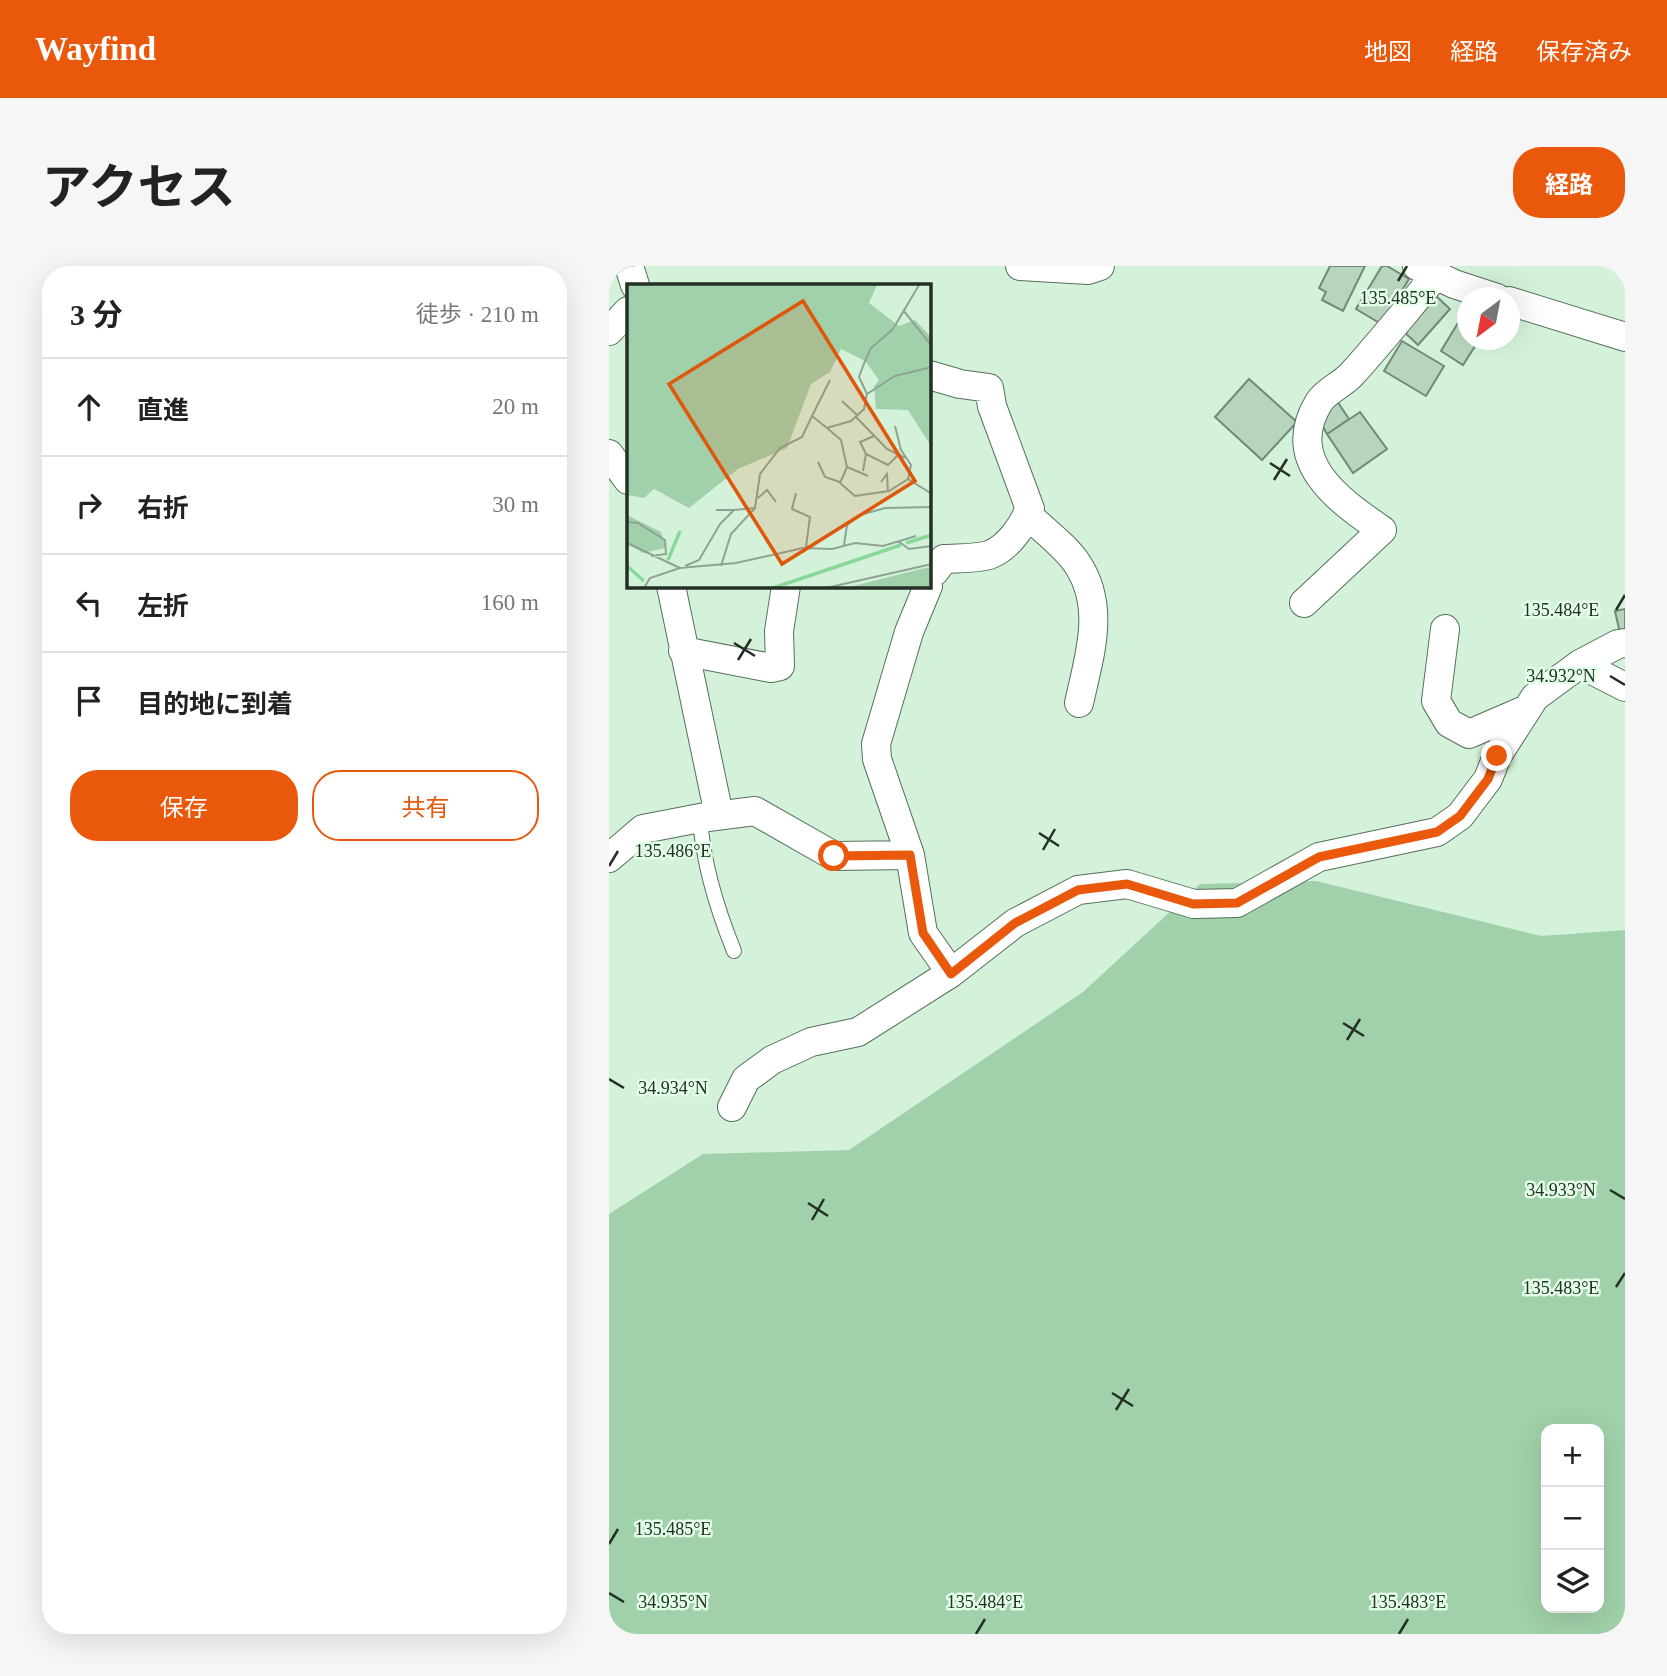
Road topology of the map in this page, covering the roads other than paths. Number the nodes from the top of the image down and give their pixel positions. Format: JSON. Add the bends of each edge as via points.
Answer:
{"nodes":[{"id":1,"x":629,"y":266,"type":"edge"},
{"id":2,"x":1020,"y":266,"type":"edge"},
{"id":3,"x":1100,"y":266,"type":"edge"},
{"id":4,"x":1426,"y":270,"type":"edge"},
{"id":5,"x":635,"y":284,"type":"edge"},
{"id":6,"x":1463,"y":287,"type":"edge"},
{"id":7,"x":1520,"y":304,"type":"edge"},
{"id":8,"x":627,"y":312,"type":"edge"},
{"id":9,"x":609,"y":331,"type":"edge"},
{"id":10,"x":1625,"y":337,"type":"edge"},
{"id":11,"x":931,"y":376,"type":"edge"},
{"id":12,"x":1027,"y":514,"type":"junction"},
{"id":13,"x":931,"y":576,"type":"edge"},
{"id":14,"x":671,"y":588,"type":"edge"},
{"id":15,"x":786,"y":588,"type":"edge"},
{"id":16,"x":926,"y":588,"type":"edge"},
{"id":17,"x":1304,"y":603,"type":"dead end"},
{"id":18,"x":1444,"y":629,"type":"dead end"},
{"id":19,"x":1625,"y":643,"type":"edge"},
{"id":20,"x":683,"y":651,"type":"junction"},
{"id":21,"x":1580,"y":664,"type":"junction"},
{"id":22,"x":1625,"y":687,"type":"edge"},
{"id":23,"x":1079,"y":703,"type":"dead end"},
{"id":24,"x":1527,"y":709,"type":"junction"},
{"id":25,"x":709,"y":817,"type":"junction"},
{"id":26,"x":910,"y":855,"type":"junction"},
{"id":27,"x":609,"y":858,"type":"edge"},
{"id":28,"x":734,"y":951,"type":"dead end"},
{"id":29,"x":951,"y":974,"type":"junction"},
{"id":30,"x":732,"y":1107,"type":"dead end"}],
"edges":[{"from":1,"to":5,"type":"street"},
{"from":2,"to":3,"type":"street","via":[[1088,270]]},
{"from":4,"to":6,"type":"street"},
{"from":4,"to":17,"type":"street","via":[[1349,377],[1320,400],[1308,429],[1308,452],[1321,481],[1382,530]]},
{"from":7,"to":10,"type":"street"},
{"from":8,"to":9,"type":"street"},
{"from":11,"to":12,"type":"street","via":[[989,388],[1030,509]]},
{"from":12,"to":13,"type":"street","via":[[1007,543],[988,555],[944,559]]},
{"from":12,"to":23,"type":"street","via":[[1078,563],[1091,592],[1094,636]]},
{"from":14,"to":20,"type":"street"},
{"from":15,"to":20,"type":"street","via":[[779,631],[780,666]]},
{"from":16,"to":26,"type":"street","via":[[876,744]]},
{"from":18,"to":24,"type":"street","via":[[1436,701],[1449,723],[1469,734]]},
{"from":19,"to":21,"type":"street"},
{"from":20,"to":25,"type":"street"},
{"from":21,"to":22,"type":"street"},
{"from":21,"to":24,"type":"street","via":[[1535,697]]},
{"from":24,"to":29,"type":"street","via":[[1488,779],[1460,816],[1437,832],[1319,857],[1237,903],[1193,904],[1127,884],[1078,890],[1015,923]]},
{"from":25,"to":26,"type":"street","via":[[755,811],[834,856]]},
{"from":25,"to":27,"type":"street","via":[[643,829]]},
{"from":25,"to":28,"type":"lane","via":[[702,847]]},
{"from":26,"to":29,"type":"street","via":[[923,933]]},
{"from":29,"to":30,"type":"street","via":[[859,1032],[811,1042],[772,1060],[746,1079]]}]}
